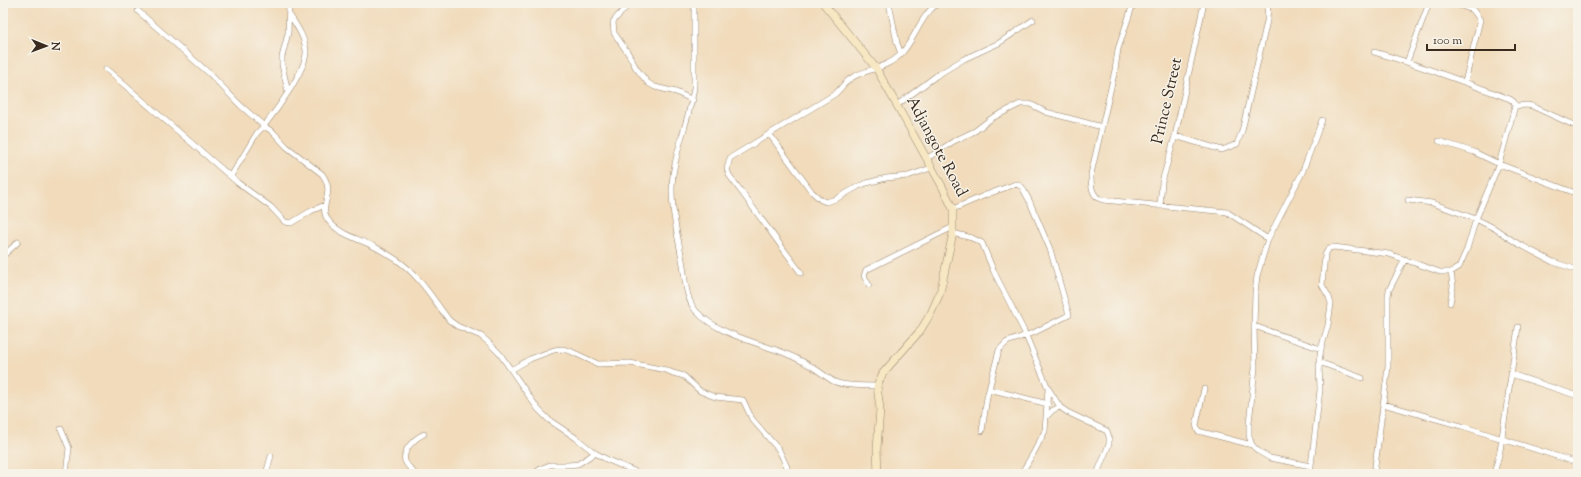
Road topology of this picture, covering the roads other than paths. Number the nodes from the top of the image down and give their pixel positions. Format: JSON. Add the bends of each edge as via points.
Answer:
{"nodes":[{"id":1,"x":289,"y":3,"type":"edge"},
{"id":2,"x":630,"y":3,"type":"edge"},
{"id":3,"x":694,"y":3,"type":"edge"},
{"id":4,"x":823,"y":3,"type":"edge"},
{"id":5,"x":889,"y":3,"type":"edge"},
{"id":6,"x":938,"y":3,"type":"edge"},
{"id":7,"x":1204,"y":3,"type":"edge"},
{"id":8,"x":1268,"y":3,"type":"edge"},
{"id":9,"x":1429,"y":3,"type":"edge"},
{"id":10,"x":1452,"y":3,"type":"edge"},
{"id":11,"x":1133,"y":4,"type":"edge"},
{"id":12,"x":138,"y":11,"type":"dead end"},
{"id":13,"x":289,"y":14,"type":"junction"},
{"id":14,"x":1033,"y":20,"type":"dead end"},
{"id":15,"x":1374,"y":52,"type":"dead end"},
{"id":16,"x":901,"y":54,"type":"junction"},
{"id":17,"x":1408,"y":62,"type":"junction"},
{"id":18,"x":876,"y":68,"type":"junction"},
{"id":19,"x":106,"y":69,"type":"dead end"},
{"id":20,"x":1465,"y":82,"type":"junction"},
{"id":21,"x":288,"y":92,"type":"junction"},
{"id":22,"x":692,"y":100,"type":"junction"},
{"id":23,"x":897,"y":105,"type":"junction"},
{"id":24,"x":1515,"y":106,"type":"junction"},
{"id":25,"x":1322,"y":120,"type":"dead end"},
{"id":26,"x":264,"y":126,"type":"junction"},
{"id":27,"x":1102,"y":127,"type":"junction"},
{"id":28,"x":1578,"y":127,"type":"edge"},
{"id":29,"x":770,"y":135,"type":"junction"},
{"id":30,"x":1175,"y":136,"type":"junction"},
{"id":31,"x":1439,"y":141,"type":"dead end"},
{"id":32,"x":926,"y":159,"type":"junction"},
{"id":33,"x":1499,"y":164,"type":"junction"},
{"id":34,"x":931,"y":168,"type":"junction"},
{"id":35,"x":231,"y":176,"type":"junction"},
{"id":36,"x":1578,"y":194,"type":"edge"},
{"id":37,"x":1408,"y":200,"type":"dead end"},
{"id":38,"x":325,"y":205,"type":"junction"},
{"id":39,"x":1160,"y":206,"type":"junction"},
{"id":40,"x":953,"y":209,"type":"junction"},
{"id":41,"x":1476,"y":219,"type":"junction"},
{"id":42,"x":953,"y":230,"type":"junction"},
{"id":43,"x":1268,"y":239,"type":"junction"},
{"id":44,"x":18,"y":242,"type":"dead end"},
{"id":45,"x":3,"y":256,"type":"edge"},
{"id":46,"x":1405,"y":259,"type":"junction"},
{"id":47,"x":1578,"y":270,"type":"edge"},
{"id":48,"x":1451,"y":272,"type":"junction"},
{"id":49,"x":801,"y":273,"type":"dead end"},
{"id":50,"x":869,"y":285,"type":"dead end"},
{"id":51,"x":1450,"y":303,"type":"dead end"},
{"id":52,"x":1254,"y":326,"type":"junction"},
{"id":53,"x":1023,"y":327,"type":"junction"},
{"id":54,"x":1518,"y":327,"type":"dead end"},
{"id":55,"x":1035,"y":332,"type":"junction"},
{"id":56,"x":1026,"y":335,"type":"junction"},
{"id":57,"x":1321,"y":349,"type":"junction"},
{"id":58,"x":1319,"y":362,"type":"junction"},
{"id":59,"x":511,"y":370,"type":"junction"},
{"id":60,"x":1511,"y":374,"type":"junction"},
{"id":61,"x":1362,"y":378,"type":"dead end"},
{"id":62,"x":877,"y":386,"type":"junction"},
{"id":63,"x":1048,"y":388,"type":"junction"},
{"id":64,"x":989,"y":389,"type":"junction"},
{"id":65,"x":1204,"y":389,"type":"dead end"},
{"id":66,"x":1578,"y":396,"type":"edge"},
{"id":67,"x":1048,"y":404,"type":"junction"},
{"id":68,"x":1384,"y":404,"type":"junction"},
{"id":69,"x":1060,"y":407,"type":"junction"},
{"id":70,"x":1047,"y":416,"type":"junction"},
{"id":71,"x":61,"y":429,"type":"dead end"},
{"id":72,"x":982,"y":431,"type":"dead end"},
{"id":73,"x":424,"y":434,"type":"dead end"},
{"id":74,"x":1502,"y":439,"type":"junction"},
{"id":75,"x":1252,"y":446,"type":"junction"},
{"id":76,"x":595,"y":453,"type":"junction"},
{"id":77,"x":271,"y":456,"type":"dead end"},
{"id":78,"x":1578,"y":463,"type":"edge"},
{"id":79,"x":1311,"y":466,"type":"junction"},
{"id":80,"x":787,"y":467,"type":"dead end"},
{"id":81,"x":66,"y":474,"type":"edge"},
{"id":82,"x":266,"y":474,"type":"edge"},
{"id":83,"x":415,"y":474,"type":"edge"},
{"id":84,"x":533,"y":474,"type":"edge"},
{"id":85,"x":641,"y":474,"type":"edge"},
{"id":86,"x":878,"y":474,"type":"edge"},
{"id":87,"x":1021,"y":474,"type":"edge"},
{"id":88,"x":1097,"y":474,"type":"edge"},
{"id":89,"x":1310,"y":474,"type":"edge"},
{"id":90,"x":1374,"y":474,"type":"edge"},
{"id":91,"x":1494,"y":474,"type":"edge"}],
"edges":[{"from":1,"to":13,"type":"street"},
{"from":2,"to":22,"type":"street","via":[[616,16],[613,22],[614,33],[636,68],[648,83],[655,87],[676,92]]},
{"from":3,"to":22,"type":"street","via":[[695,67]]},
{"from":4,"to":18,"type":"street","name":"Adjangote Road"},
{"from":5,"to":16,"type":"street"},
{"from":6,"to":16,"type":"street","via":[[926,15]]},
{"from":7,"to":30,"type":"street","name":"Prince Street"},
{"from":8,"to":30,"type":"street","via":[[1267,21],[1237,144],[1222,150]]},
{"from":9,"to":17,"type":"street"},
{"from":10,"to":20,"type":"street","via":[[1473,10],[1480,20]]},
{"from":11,"to":27,"type":"street","via":[[1118,49]]},
{"from":12,"to":26,"type":"street","via":[[210,74]]},
{"from":13,"to":21,"type":"street","via":[[288,33],[282,57]]},
{"from":13,"to":21,"type":"street","via":[[300,32],[306,50],[303,65]]},
{"from":14,"to":23,"type":"street","via":[[999,44],[964,59],[936,76]]},
{"from":15,"to":17,"type":"street"},
{"from":16,"to":18,"type":"street","via":[[886,65]]},
{"from":17,"to":20,"type":"street"},
{"from":18,"to":23,"type":"street","name":"Adjangote Road"},
{"from":18,"to":29,"type":"street","via":[[852,77],[835,94]]},
{"from":19,"to":35,"type":"street"},
{"from":20,"to":24,"type":"street","via":[[1510,99]]},
{"from":21,"to":26,"type":"street"},
{"from":22,"to":62,"type":"street","via":[[678,151],[672,196],[685,278],[694,310],[725,331],[788,354],[834,382]]},
{"from":23,"to":32,"type":"street","name":"Adjangote Road"},
{"from":24,"to":28,"type":"street","via":[[1532,106]]},
{"from":24,"to":33,"type":"street"},
{"from":25,"to":43,"type":"street","via":[[1302,173]]},
{"from":26,"to":35,"type":"street","via":[[254,137]]},
{"from":26,"to":38,"type":"street","via":[[286,147],[322,174],[329,190]]},
{"from":27,"to":32,"type":"street","via":[[1046,112],[1030,104],[1020,104],[992,118],[975,131]]},
{"from":27,"to":39,"type":"street","via":[[1091,174],[1094,194],[1103,200]]},
{"from":29,"to":34,"type":"street","via":[[812,192],[826,202],[867,183],[908,176]]},
{"from":29,"to":49,"type":"street","via":[[730,158],[727,169]]},
{"from":30,"to":39,"type":"street","name":"Prince Street","via":[[1162,182]]},
{"from":31,"to":33,"type":"street","via":[[1474,152]]},
{"from":32,"to":34,"type":"street","name":"Adjangote Road"},
{"from":33,"to":36,"type":"street"},
{"from":33,"to":41,"type":"street"},
{"from":34,"to":40,"type":"street","name":"Adjangote Road"},
{"from":35,"to":38,"type":"street","via":[[288,223]]},
{"from":37,"to":41,"type":"street","via":[[1432,203]]},
{"from":38,"to":59,"type":"street","via":[[325,214],[334,226],[375,247],[415,275],[449,320],[481,336],[500,354]]},
{"from":39,"to":43,"type":"street","via":[[1227,212]]},
{"from":40,"to":42,"type":"street","name":"Adjangote Road"},
{"from":40,"to":55,"type":"street","via":[[1013,185],[1022,187],[1050,249],[1069,316]]},
{"from":41,"to":47,"type":"street","via":[[1553,262]]},
{"from":41,"to":48,"type":"street","via":[[1459,267]]},
{"from":42,"to":50,"type":"street","via":[[866,270],[864,276]]},
{"from":42,"to":53,"type":"street","via":[[982,243]]},
{"from":42,"to":62,"type":"street","name":"Adjangote Road","via":[[940,293],[931,313],[920,331],[883,372]]},
{"from":43,"to":52,"type":"street","via":[[1257,276]]},
{"from":44,"to":45,"type":"street"},
{"from":46,"to":48,"type":"street","via":[[1440,272]]},
{"from":46,"to":57,"type":"street","via":[[1389,254],[1330,248],[1325,255],[1322,285],[1331,304]]},
{"from":46,"to":68,"type":"street","via":[[1388,296],[1388,367]]},
{"from":48,"to":51,"type":"street"},
{"from":52,"to":57,"type":"street"},
{"from":52,"to":75,"type":"street","via":[[1255,368],[1248,423]]},
{"from":53,"to":55,"type":"street"},
{"from":53,"to":56,"type":"street"},
{"from":54,"to":60,"type":"street"},
{"from":55,"to":56,"type":"street"},
{"from":56,"to":63,"type":"street"},
{"from":56,"to":64,"type":"street","via":[[1007,342],[999,350]]},
{"from":57,"to":58,"type":"street"},
{"from":58,"to":61,"type":"street"},
{"from":58,"to":79,"type":"street","via":[[1319,397]]},
{"from":59,"to":76,"type":"street","via":[[538,409],[549,420]]},
{"from":59,"to":80,"type":"street","via":[[530,359],[562,349],[598,364],[630,363],[684,376],[700,391],[715,397],[743,400],[752,418],[779,450]]},
{"from":60,"to":66,"type":"street"},
{"from":60,"to":74,"type":"street"},
{"from":62,"to":86,"type":"street","via":[[880,409]]},
{"from":63,"to":67,"type":"street"},
{"from":63,"to":69,"type":"street"},
{"from":64,"to":67,"type":"street"},
{"from":64,"to":72,"type":"street"},
{"from":65,"to":75,"type":"street","via":[[1196,425],[1198,431]]},
{"from":67,"to":70,"type":"street"},
{"from":68,"to":74,"type":"street"},
{"from":68,"to":90,"type":"street"},
{"from":69,"to":70,"type":"street"},
{"from":69,"to":88,"type":"street","via":[[1106,431],[1109,444]]},
{"from":70,"to":87,"type":"street","via":[[1045,431]]},
{"from":71,"to":81,"type":"street","via":[[69,448]]},
{"from":73,"to":83,"type":"street","via":[[410,443],[405,458]]},
{"from":74,"to":78,"type":"street"},
{"from":74,"to":91,"type":"street"},
{"from":75,"to":79,"type":"street","via":[[1270,458]]},
{"from":76,"to":84,"type":"street","via":[[578,464],[550,465]]},
{"from":76,"to":85,"type":"street"},
{"from":77,"to":82,"type":"street"},
{"from":79,"to":89,"type":"street"}]}
